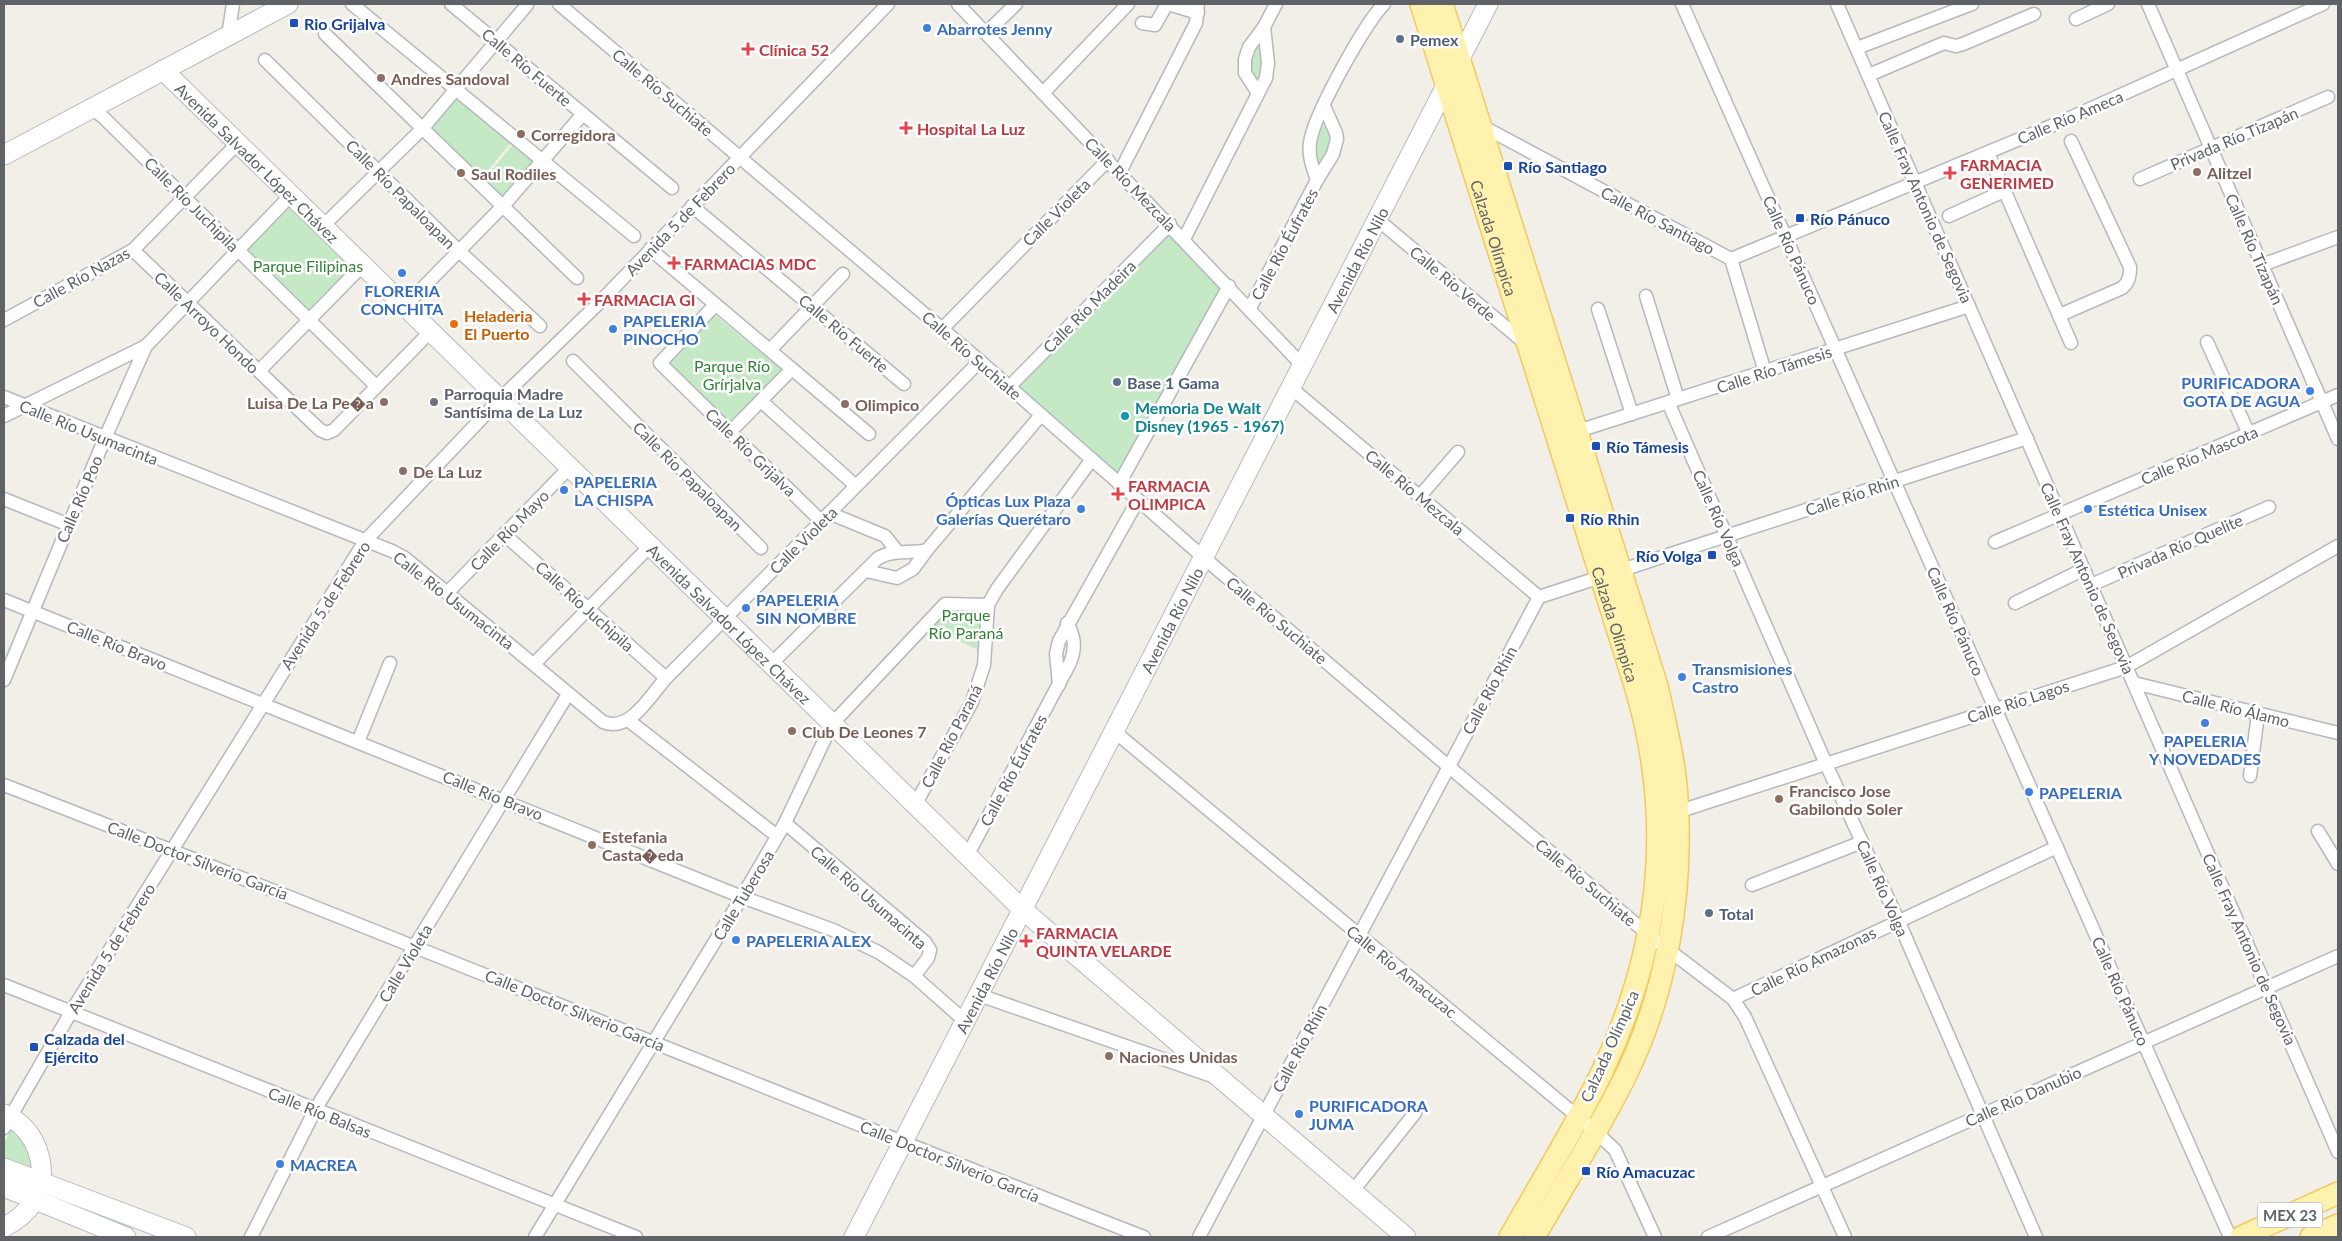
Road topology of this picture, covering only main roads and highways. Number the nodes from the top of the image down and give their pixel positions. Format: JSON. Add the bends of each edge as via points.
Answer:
{"nodes":[{"id":1,"x":1421,"y":4,"type":"edge"},
{"id":2,"x":1442,"y":4,"type":"edge"},
{"id":3,"x":1611,"y":573,"type":"junction"},
{"id":4,"x":2338,"y":1192,"type":"edge"},
{"id":5,"x":2338,"y":1225,"type":"edge"},
{"id":6,"x":1510,"y":1237,"type":"edge"},
{"id":7,"x":1534,"y":1237,"type":"edge"},
{"id":8,"x":2242,"y":1237,"type":"edge"},
{"id":9,"x":2311,"y":1237,"type":"edge"}],
"edges":[{"from":1,"to":3,"type":"main road","name":"Calzada Olímpica","via":[[1528,346]]},
{"from":2,"to":3,"type":"main road","name":"Calzada Olímpica","via":[[1578,431]]},
{"from":3,"to":6,"type":"main road","name":"Calzada Olímpica","via":[[1654,767],[1658,856],[1648,935],[1635,990],[1601,1073]]},
{"from":3,"to":7,"type":"main road","name":"Calzada Olímpica","via":[[1657,686],[1670,746],[1678,812],[1676,891],[1668,950],[1642,1036],[1624,1078]]},
{"from":4,"to":8,"type":"main road","number":"MEX 23"},
{"from":5,"to":9,"type":"main road","number":"MEX 23"}]}
